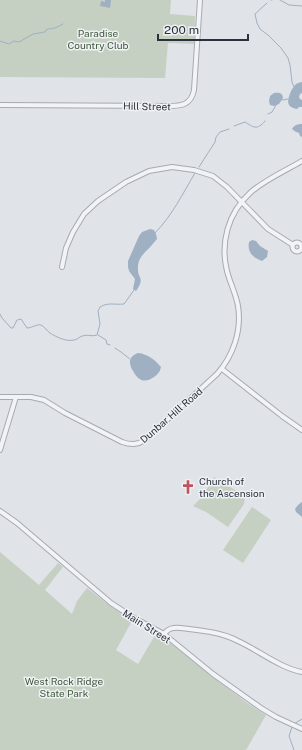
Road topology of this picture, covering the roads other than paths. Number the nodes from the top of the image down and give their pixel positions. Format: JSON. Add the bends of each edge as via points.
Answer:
{"nodes":[{"id":1,"x":200,"y":0,"type":"edge"},
{"id":2,"x":0,"y":105,"type":"edge"},
{"id":3,"x":302,"y":161,"type":"edge"},
{"id":4,"x":242,"y":202,"type":"junction"},
{"id":5,"x":293,"y":245,"type":"dead end"},
{"id":6,"x":62,"y":267,"type":"dead end"},
{"id":7,"x":222,"y":369,"type":"junction"},
{"id":8,"x":0,"y":397,"type":"edge"},
{"id":9,"x":16,"y":398,"type":"junction"},
{"id":10,"x":302,"y":430,"type":"edge"},
{"id":11,"x":0,"y":450,"type":"edge"},
{"id":12,"x":0,"y":511,"type":"edge"},
{"id":13,"x":164,"y":634,"type":"junction"},
{"id":14,"x":302,"y":672,"type":"edge"},
{"id":15,"x":302,"y":729,"type":"edge"}],
"edges":[{"from":1,"to":2,"type":"street","name":"Hill Street","via":[[194,90],[186,104]]},
{"from":3,"to":4,"type":"street","via":[[260,185]]},
{"from":4,"to":5,"type":"street","via":[[268,229]]},
{"from":4,"to":6,"type":"street","via":[[212,176],[172,167],[149,171],[126,182],[84,214],[66,248]]},
{"from":4,"to":7,"type":"street","via":[[227,228],[224,243],[226,266],[237,300],[239,318],[234,345]]},
{"from":7,"to":9,"type":"street","name":"Dunbar Hill Road","via":[[145,440],[136,444],[116,440],[44,400]]},
{"from":7,"to":10,"type":"street"},
{"from":8,"to":9,"type":"street","name":"Dunbar Hill Road"},
{"from":9,"to":11,"type":"street"},
{"from":12,"to":13,"type":"street","name":"Main Street","via":[[18,523],[111,603]]},
{"from":13,"to":14,"type":"street","via":[[172,628],[224,635]]},
{"from":13,"to":15,"type":"street","name":"Main Street","via":[[244,696],[269,713]]}]}
